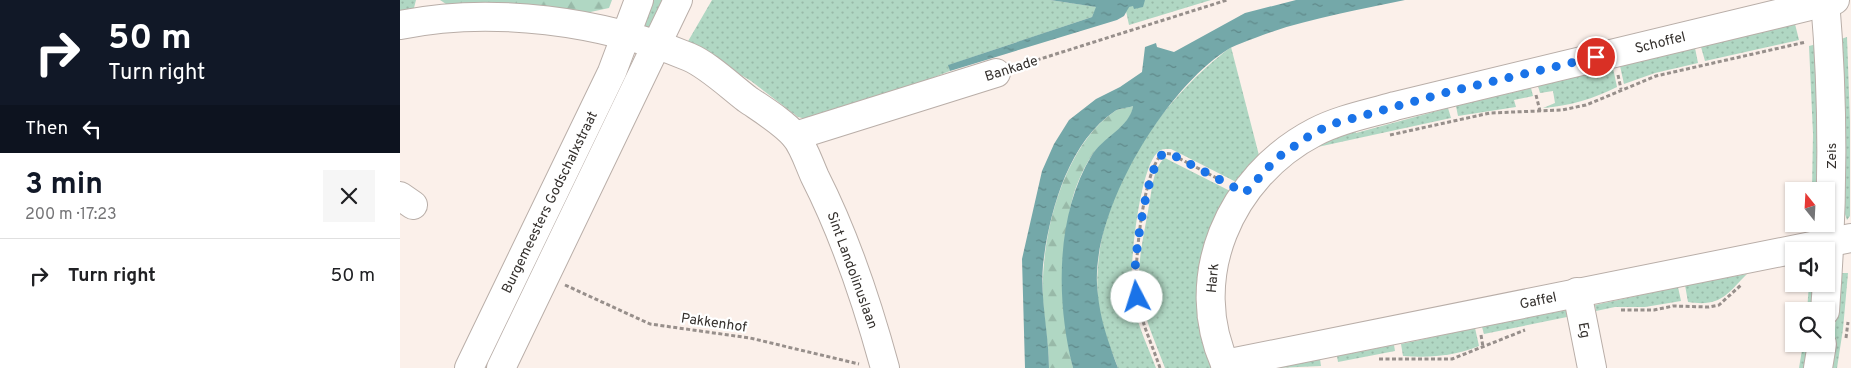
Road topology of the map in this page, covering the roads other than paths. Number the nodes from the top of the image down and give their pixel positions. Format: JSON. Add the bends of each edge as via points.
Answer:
{"nodes":[{"id":1,"x":639,"y":0,"type":"edge"},
{"id":2,"x":678,"y":0,"type":"edge"},
{"id":3,"x":1828,"y":1,"type":"edge"},
{"id":4,"x":436,"y":9,"type":"edge"},
{"id":5,"x":400,"y":25,"type":"edge"},
{"id":6,"x":625,"y":35,"type":"junction"},
{"id":7,"x":656,"y":46,"type":"junction"},
{"id":8,"x":996,"y":73,"type":"road end"},
{"id":9,"x":795,"y":136,"type":"junction"},
{"id":10,"x":1245,"y":193,"type":"joint"},
{"id":11,"x":1841,"y":240,"type":"edge"},
{"id":12,"x":1577,"y":292,"type":"junction"},
{"id":13,"x":1827,"y":302,"type":"edge"},
{"id":14,"x":1821,"y":352,"type":"edge"},
{"id":15,"x":1226,"y":366,"type":"edge"},
{"id":16,"x":876,"y":367,"type":"edge"},
{"id":17,"x":469,"y":368,"type":"edge"},
{"id":18,"x":501,"y":368,"type":"edge"},
{"id":19,"x":1592,"y":368,"type":"edge"},
{"id":20,"x":1818,"y":368,"type":"edge"}],
"edges":[{"from":1,"to":6,"type":"street","name":"Burgemeesters Godschalxstraat"},
{"from":2,"to":7,"type":"street","name":"Burgemeesters Godschalxstraat"},
{"from":3,"to":10,"type":"street","name":"Schoffel","via":[[1448,92],[1336,123],[1315,132],[1277,158]]},
{"from":3,"to":11,"type":"street","name":"Zeis","via":[[1831,128]]},
{"from":4,"to":5,"type":"street","name":"Sint Landolinuslaan"},
{"from":4,"to":6,"type":"street","name":"Sint Landolinuslaan"},
{"from":6,"to":7,"type":"street","name":"Sint Landolinuslaan"},
{"from":6,"to":17,"type":"street","name":"Burgemeesters Godschalxstraat","via":[[612,72]]},
{"from":7,"to":9,"type":"street","name":"Sint Landolinuslaan","via":[[691,58]]},
{"from":7,"to":18,"type":"street","name":"Burgemeesters Godschalxstraat","via":[[558,273]]},
{"from":8,"to":9,"type":"street","name":"Bankade"},
{"from":9,"to":16,"type":"street","name":"Sint Landolinuslaan","via":[[838,221],[868,308]]},
{"from":10,"to":15,"type":"street","name":"Hark","via":[[1221,235],[1210,286],[1216,342]]},
{"from":11,"to":12,"type":"street","name":"Gaffel"},
{"from":11,"to":13,"type":"street","name":"Zeis"},
{"from":12,"to":15,"type":"street","name":"Gaffel"},
{"from":12,"to":19,"type":"street","name":"Eg"},
{"from":14,"to":20,"type":"street"}]}
